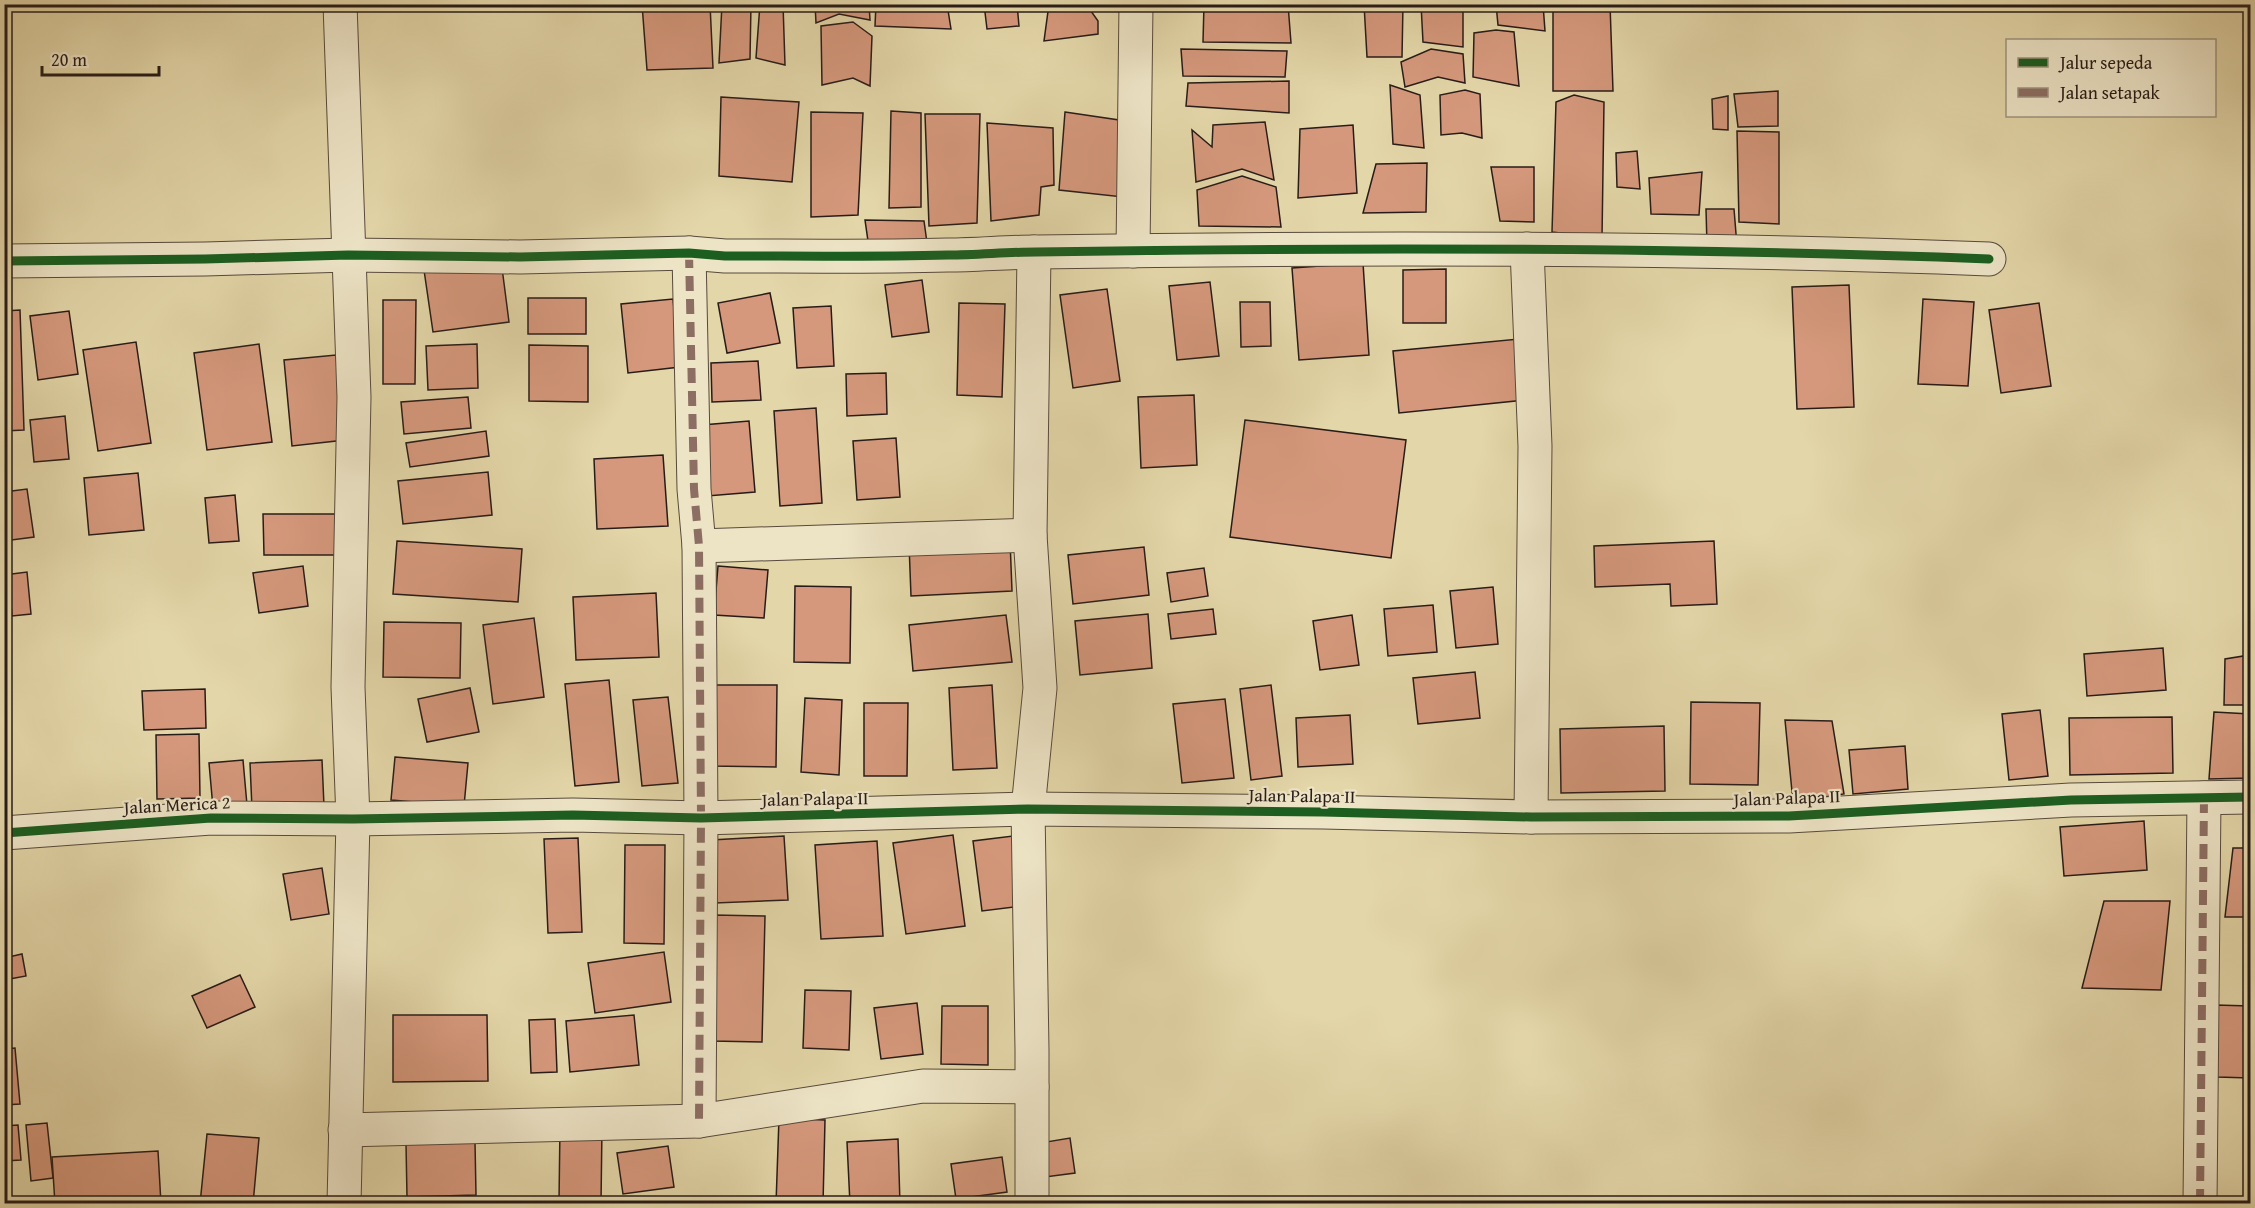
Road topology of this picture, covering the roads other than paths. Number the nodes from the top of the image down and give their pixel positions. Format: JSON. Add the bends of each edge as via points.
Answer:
{"nodes":[{"id":1,"x":340,"y":4,"type":"edge"},
{"id":2,"x":1136,"y":4,"type":"edge"},
{"id":3,"x":1527,"y":249,"type":"junction"},
{"id":4,"x":1034,"y":252,"type":"junction"},
{"id":5,"x":1133,"y":252,"type":"junction"},
{"id":6,"x":689,"y":254,"type":"junction"},
{"id":7,"x":348,"y":255,"type":"junction"},
{"id":8,"x":1989,"y":259,"type":"dead end"},
{"id":9,"x":4,"y":261,"type":"edge"},
{"id":10,"x":1030,"y":535,"type":"junction"},
{"id":11,"x":699,"y":546,"type":"junction"},
{"id":12,"x":2250,"y":797,"type":"edge"},
{"id":13,"x":2204,"y":798,"type":"junction"},
{"id":14,"x":1028,"y":809,"type":"junction"},
{"id":15,"x":1531,"y":817,"type":"junction"},
{"id":16,"x":701,"y":818,"type":"junction"},
{"id":17,"x":352,"y":819,"type":"junction"},
{"id":18,"x":4,"y":833,"type":"edge"},
{"id":19,"x":1032,"y":1087,"type":"junction"},
{"id":20,"x":699,"y":1121,"type":"junction"},
{"id":21,"x":345,"y":1130,"type":"junction"},
{"id":22,"x":344,"y":1203,"type":"edge"},
{"id":23,"x":1032,"y":1203,"type":"edge"},
{"id":24,"x":2200,"y":1203,"type":"edge"}],
"edges":[{"from":1,"to":7,"type":"street"},
{"from":2,"to":5,"type":"street"},
{"from":3,"to":5,"type":"street"},
{"from":3,"to":8,"type":"street"},
{"from":3,"to":15,"type":"street","via":[[1535,446]]},
{"from":4,"to":5,"type":"street"},
{"from":4,"to":6,"type":"street"},
{"from":4,"to":10,"type":"street"},
{"from":6,"to":7,"type":"street"},
{"from":6,"to":11,"type":"street","via":[[694,489]]},
{"from":7,"to":9,"type":"street"},
{"from":7,"to":17,"type":"street","via":[[354,397],[348,687]]},
{"from":10,"to":11,"type":"street"},
{"from":10,"to":14,"type":"street","via":[[1040,688]]},
{"from":11,"to":16,"type":"street"},
{"from":12,"to":13,"type":"street","name":"Jalan Palapa II"},
{"from":13,"to":15,"type":"street","name":"Jalan Palapa II","via":[[2071,800],[1789,816]]},
{"from":13,"to":24,"type":"street"},
{"from":14,"to":15,"type":"street","name":"Jalan Palapa II"},
{"from":14,"to":16,"type":"street","name":"Jalan Palapa II"},
{"from":14,"to":19,"type":"street"},
{"from":16,"to":17,"type":"street","name":"Jalan Palapa II","via":[[573,815]]},
{"from":16,"to":20,"type":"street"},
{"from":17,"to":18,"type":"street","name":"Jalan Merica 2","via":[[211,818]]},
{"from":17,"to":21,"type":"street"},
{"from":19,"to":20,"type":"street","via":[[923,1086]]},
{"from":19,"to":23,"type":"street"},
{"from":20,"to":21,"type":"street"},
{"from":21,"to":22,"type":"street"}]}
